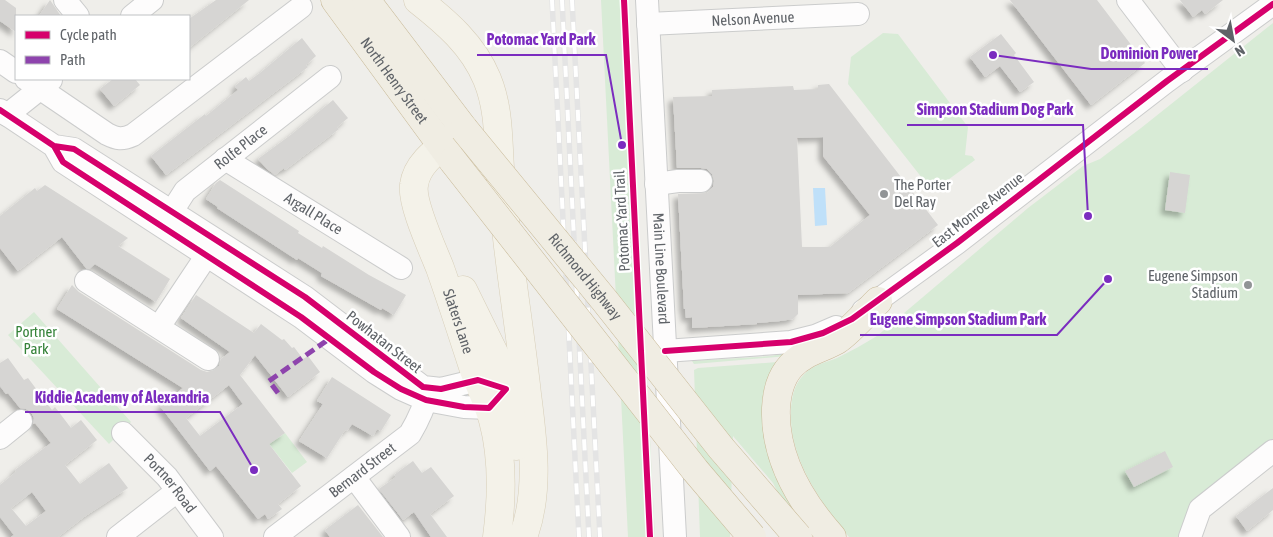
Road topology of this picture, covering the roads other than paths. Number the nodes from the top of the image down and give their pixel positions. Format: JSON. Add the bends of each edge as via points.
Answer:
{"nodes":[{"id":1,"x":65,"y":0,"type":"edge"},
{"id":2,"x":152,"y":0,"type":"edge"},
{"id":3,"x":335,"y":0,"type":"edge"},
{"id":4,"x":366,"y":0,"type":"edge"},
{"id":5,"x":418,"y":0,"type":"edge"},
{"id":6,"x":646,"y":0,"type":"edge"},
{"id":7,"x":1128,"y":0,"type":"edge"},
{"id":8,"x":1273,"y":4,"type":"edge"},
{"id":9,"x":301,"y":7,"type":"dead end"},
{"id":10,"x":796,"y":9,"type":"edge"},
{"id":11,"x":858,"y":14,"type":"dead end"},
{"id":12,"x":77,"y":15,"type":"edge"},
{"id":13,"x":133,"y":15,"type":"edge"},
{"id":14,"x":648,"y":24,"type":"junction"},
{"id":15,"x":0,"y":61,"type":"edge"},
{"id":16,"x":15,"y":71,"type":"edge"},
{"id":17,"x":1182,"y":71,"type":"junction"},
{"id":18,"x":330,"y":77,"type":"dead end"},
{"id":19,"x":40,"y":82,"type":"edge"},
{"id":20,"x":3,"y":112,"type":"edge"},
{"id":21,"x":456,"y":119,"type":"junction"},
{"id":22,"x":447,"y":154,"type":"junction"},
{"id":23,"x":225,"y":158,"type":"junction"},
{"id":24,"x":701,"y":182,"type":"dead end"},
{"id":25,"x":656,"y":184,"type":"junction"},
{"id":26,"x":167,"y":219,"type":"junction"},
{"id":27,"x":212,"y":248,"type":"junction"},
{"id":28,"x":401,"y":268,"type":"dead end"},
{"id":29,"x":86,"y":281,"type":"dead end"},
{"id":30,"x":878,"y":301,"type":"junction"},
{"id":31,"x":159,"y":327,"type":"junction"},
{"id":32,"x":665,"y":351,"type":"junction"},
{"id":33,"x":208,"y":360,"type":"dead end"},
{"id":34,"x":478,"y":380,"type":"junction"},
{"id":35,"x":428,"y":394,"type":"junction"},
{"id":36,"x":497,"y":398,"type":"junction"},
{"id":37,"x":21,"y":421,"type":"dead end"},
{"id":38,"x":123,"y":433,"type":"dead end"},
{"id":39,"x":0,"y":438,"type":"edge"},
{"id":40,"x":1273,"y":451,"type":"edge"},
{"id":41,"x":354,"y":477,"type":"junction"},
{"id":42,"x":177,"y":491,"type":"junction"},
{"id":43,"x":118,"y":537,"type":"edge"},
{"id":44,"x":212,"y":537,"type":"edge"},
{"id":45,"x":275,"y":537,"type":"edge"},
{"id":46,"x":399,"y":537,"type":"edge"},
{"id":47,"x":497,"y":537,"type":"edge"},
{"id":48,"x":516,"y":537,"type":"edge"},
{"id":49,"x":523,"y":537,"type":"edge"},
{"id":50,"x":675,"y":537,"type":"edge"},
{"id":51,"x":752,"y":537,"type":"edge"},
{"id":52,"x":798,"y":537,"type":"edge"},
{"id":53,"x":832,"y":537,"type":"edge"},
{"id":54,"x":1190,"y":537,"type":"edge"}],
"edges":[{"from":1,"to":12,"type":"street"},
{"from":2,"to":13,"type":"street"},
{"from":3,"to":22,"type":"highway","name":"North Henry Street"},
{"from":4,"to":21,"type":"highway","name":"North Henry Street"},
{"from":5,"to":49,"type":"main road","via":[[447,23],[477,58],[487,79],[499,127],[508,250],[522,345],[534,471]]},
{"from":6,"to":14,"type":"street","name":"Main Line Boulevard"},
{"from":7,"to":17,"type":"street"},
{"from":8,"to":17,"type":"street","name":"East Monroe Avenue"},
{"from":9,"to":19,"type":"street","via":[[124,139],[107,134]]},
{"from":10,"to":11,"type":"street","name":"Nelson Avenue"},
{"from":10,"to":14,"type":"street","name":"Nelson Avenue"},
{"from":14,"to":25,"type":"street","name":"Main Line Boulevard"},
{"from":15,"to":16,"type":"street"},
{"from":17,"to":30,"type":"street","name":"East Monroe Avenue"},
{"from":18,"to":23,"type":"street","name":"Rolfe Place"},
{"from":19,"to":20,"type":"street"},
{"from":20,"to":26,"type":"street","name":"Powhatan Street","via":[[54,146],[63,162]]},
{"from":21,"to":22,"type":"main road","name":"Slaters Lane"},
{"from":21,"to":52,"type":"highway","name":"Richmond Highway","bridge":true,"via":[[721,448]]},
{"from":22,"to":34,"type":"main road","name":"Slaters Lane","via":[[422,164],[414,187],[415,197]]},
{"from":22,"to":36,"type":"main road","name":"Slaters Lane","via":[[431,184],[430,209],[461,287],[492,346]]},
{"from":22,"to":51,"type":"highway","bridge":true,"via":[[695,470]]},
{"from":23,"to":26,"type":"street","name":"Rolfe Place","via":[[185,191]]},
{"from":23,"to":28,"type":"street","name":"Argall Place"},
{"from":24,"to":25,"type":"street"},
{"from":25,"to":32,"type":"street","name":"Main Line Boulevard"},
{"from":26,"to":27,"type":"street","name":"Powhatan Street"},
{"from":27,"to":31,"type":"street"},
{"from":27,"to":35,"type":"street","name":"Powhatan Street","via":[[374,372],[402,389]]},
{"from":29,"to":31,"type":"street"},
{"from":30,"to":32,"type":"street","name":"East Monroe Avenue","via":[[844,323],[803,340]]},
{"from":30,"to":53,"type":"highway","via":[[838,340],[810,352],[792,365],[780,384],[776,398],[777,434],[788,470],[808,508]]},
{"from":31,"to":33,"type":"street"},
{"from":32,"to":50,"type":"street","name":"Main Line Boulevard"},
{"from":34,"to":35,"type":"street","name":"Powhatan Street"},
{"from":34,"to":36,"type":"main road","name":"Slaters Lane"},
{"from":35,"to":36,"type":"street","name":"Powhatan Street","via":[[458,406]]},
{"from":35,"to":41,"type":"street","name":"Bernard Street","via":[[410,434]]},
{"from":36,"to":47,"type":"main road","name":"Slaters Lane","via":[[493,421],[500,462]]},
{"from":36,"to":48,"type":"main road","name":"Slaters Lane","via":[[518,464]]},
{"from":37,"to":39,"type":"street"},
{"from":38,"to":42,"type":"street","name":"Portner Road"},
{"from":40,"to":54,"type":"street","via":[[1200,509]]},
{"from":41,"to":45,"type":"street","name":"Bernard Street"},
{"from":41,"to":46,"type":"street"},
{"from":42,"to":43,"type":"street"},
{"from":42,"to":44,"type":"street","name":"Portner Road"}]}
